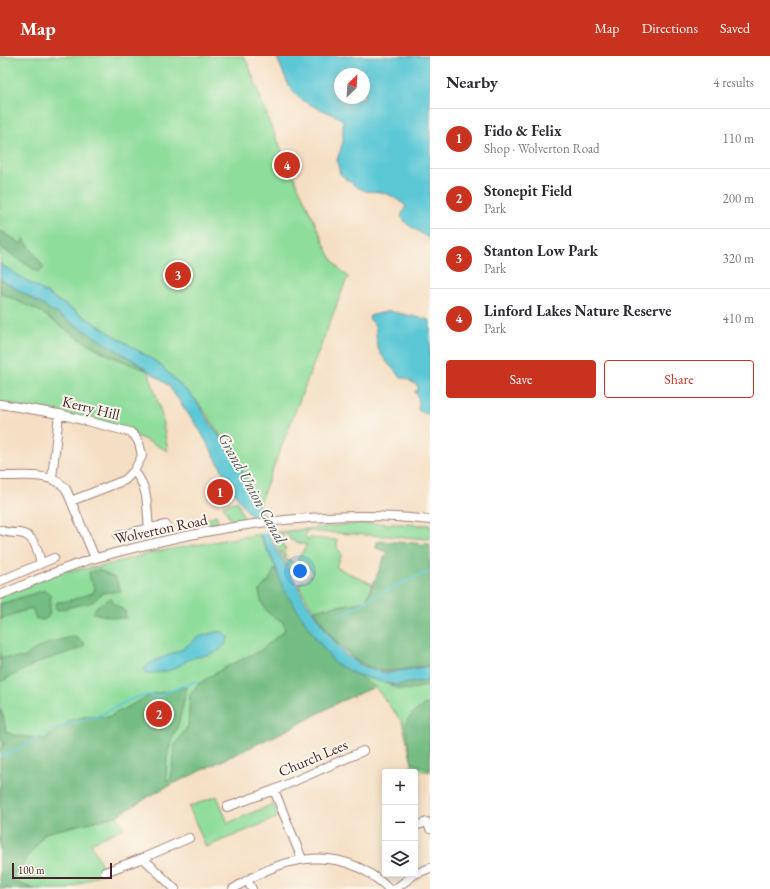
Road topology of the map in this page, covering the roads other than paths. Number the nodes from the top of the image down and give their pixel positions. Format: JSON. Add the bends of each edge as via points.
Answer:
{"nodes":[{"id":1,"x":0,"y":404,"type":"edge"},
{"id":2,"x":59,"y":414,"type":"junction"},
{"id":3,"x":134,"y":471,"type":"junction"},
{"id":4,"x":0,"y":476,"type":"edge"},
{"id":5,"x":52,"y":478,"type":"junction"},
{"id":6,"x":71,"y":501,"type":"junction"},
{"id":7,"x":430,"y":520,"type":"edge"},
{"id":8,"x":166,"y":525,"type":"dead end"},
{"id":9,"x":149,"y":528,"type":"junction"},
{"id":10,"x":0,"y":530,"type":"edge"},
{"id":11,"x":118,"y":536,"type":"dead end"},
{"id":12,"x":54,"y":558,"type":"dead end"},
{"id":13,"x":95,"y":558,"type":"junction"},
{"id":14,"x":41,"y":563,"type":"junction"},
{"id":15,"x":0,"y":581,"type":"edge"},
{"id":16,"x":0,"y":595,"type":"edge"},
{"id":17,"x":363,"y":751,"type":"dead end"},
{"id":18,"x":274,"y":790,"type":"junction"},
{"id":19,"x":227,"y":807,"type":"dead end"},
{"id":20,"x":429,"y":824,"type":"edge"},
{"id":21,"x":418,"y":826,"type":"edge"},
{"id":22,"x":190,"y":838,"type":"dead end"},
{"id":23,"x":143,"y":858,"type":"junction"},
{"id":24,"x":302,"y":859,"type":"junction"},
{"id":25,"x":430,"y":868,"type":"edge"},
{"id":26,"x":105,"y":872,"type":"dead end"},
{"id":27,"x":247,"y":880,"type":"junction"},
{"id":28,"x":176,"y":889,"type":"edge"},
{"id":29,"x":232,"y":889,"type":"edge"},
{"id":30,"x":252,"y":889,"type":"edge"},
{"id":31,"x":389,"y":889,"type":"edge"},
{"id":32,"x":394,"y":889,"type":"edge"}],
"edges":[{"from":1,"to":2,"type":"street","name":"Kerry Hill"},
{"from":2,"to":3,"type":"street","name":"Kerry Hill","via":[[135,435],[142,456]]},
{"from":2,"to":5,"type":"street"},
{"from":3,"to":6,"type":"street","via":[[125,480]]},
{"from":3,"to":9,"type":"street","via":[[142,479],[149,504]]},
{"from":4,"to":5,"type":"street"},
{"from":5,"to":6,"type":"street","via":[[62,483]]},
{"from":6,"to":13,"type":"street"},
{"from":7,"to":13,"type":"street","name":"Wolverton Road","via":[[364,515],[272,522],[179,538]]},
{"from":8,"to":9,"type":"street"},
{"from":9,"to":11,"type":"street"},
{"from":10,"to":14,"type":"street","via":[[30,537],[34,541]]},
{"from":12,"to":14,"type":"street"},
{"from":13,"to":16,"type":"street","name":"Wolverton Road"},
{"from":14,"to":15,"type":"street"},
{"from":17,"to":18,"type":"street","name":"Church Lees"},
{"from":18,"to":19,"type":"street","name":"Church Lees"},
{"from":18,"to":24,"type":"street","name":"Church Lees"},
{"from":20,"to":21,"type":"street"},
{"from":22,"to":23,"type":"street"},
{"from":23,"to":26,"type":"street"},
{"from":23,"to":28,"type":"street"},
{"from":24,"to":27,"type":"street","via":[[274,866]]},
{"from":24,"to":31,"type":"street","via":[[338,860],[360,867]]},
{"from":25,"to":32,"type":"street","via":[[415,874]]},
{"from":27,"to":29,"type":"street"},
{"from":27,"to":30,"type":"street"}]}
